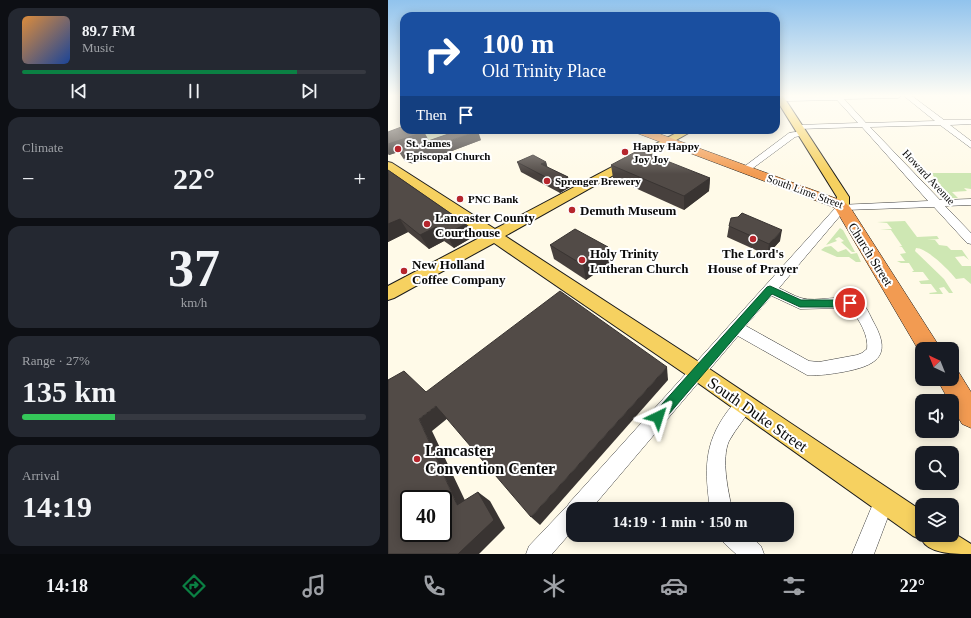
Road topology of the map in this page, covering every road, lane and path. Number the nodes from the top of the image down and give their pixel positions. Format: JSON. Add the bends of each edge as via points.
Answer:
{"nodes":[{"id":1,"x":791,"y":122,"type":"edge"},
{"id":2,"x":861,"y":122,"type":"edge"},
{"id":3,"x":971,"y":122,"type":"edge"},
{"id":4,"x":943,"y":123,"type":"junction"},
{"id":5,"x":864,"y":125,"type":"junction"},
{"id":6,"x":797,"y":132,"type":"junction"},
{"id":7,"x":649,"y":134,"type":"edge"},
{"id":8,"x":681,"y":134,"type":"edge"},
{"id":9,"x":668,"y":141,"type":"junction"},
{"id":10,"x":971,"y":145,"type":"edge"},
{"id":11,"x":390,"y":162,"type":"edge"},
{"id":12,"x":746,"y":169,"type":"junction"},
{"id":13,"x":971,"y":202,"type":"edge"},
{"id":14,"x":937,"y":203,"type":"junction"},
{"id":15,"x":842,"y":207,"type":"junction"},
{"id":16,"x":493,"y":236,"type":"junction"},
{"id":17,"x":971,"y":240,"type":"edge"},
{"id":18,"x":770,"y":289,"type":"junction"},
{"id":19,"x":388,"y":294,"type":"edge"},
{"id":20,"x":737,"y":328,"type":"junction"},
{"id":21,"x":926,"y":342,"type":"edge"},
{"id":22,"x":698,"y":372,"type":"junction"},
{"id":23,"x":953,"y":386,"type":"edge"},
{"id":24,"x":744,"y":404,"type":"junction"},
{"id":25,"x":971,"y":415,"type":"edge"},
{"id":26,"x":884,"y":501,"type":"junction"},
{"id":27,"x":583,"y":502,"type":"edge"},
{"id":28,"x":720,"y":502,"type":"edge"},
{"id":29,"x":566,"y":522,"type":"edge"},
{"id":30,"x":915,"y":522,"type":"edge"},
{"id":31,"x":740,"y":542,"type":"edge"},
{"id":32,"x":943,"y":542,"type":"edge"},
{"id":33,"x":536,"y":554,"type":"edge"},
{"id":34,"x":753,"y":554,"type":"edge"},
{"id":35,"x":863,"y":554,"type":"edge"},
{"id":36,"x":960,"y":554,"type":"edge"}],
"edges":[{"from":1,"to":6,"type":"main road","name":"Church Street"},
{"from":2,"to":5,"type":"street","name":"Howard Avenue"},
{"from":3,"to":4,"type":"street"},
{"from":4,"to":5,"type":"street"},
{"from":4,"to":10,"type":"street"},
{"from":5,"to":6,"type":"street"},
{"from":5,"to":14,"type":"street","name":"Howard Avenue"},
{"from":6,"to":12,"type":"street"},
{"from":6,"to":15,"type":"main road","name":"Church Street","via":[[843,197]]},
{"from":7,"to":9,"type":"highway","name":"South Lime Street"},
{"from":8,"to":9,"type":"main road"},
{"from":9,"to":12,"type":"highway","name":"South Lime Street"},
{"from":9,"to":16,"type":"main road"},
{"from":11,"to":16,"type":"main road","name":"South Duke Street"},
{"from":12,"to":15,"type":"highway","name":"South Lime Street","via":[[833,201]]},
{"from":13,"to":14,"type":"street","name":"South Lime Street"},
{"from":14,"to":15,"type":"street","name":"South Lime Street"},
{"from":14,"to":17,"type":"street","name":"Howard Avenue"},
{"from":15,"to":18,"type":"street"},
{"from":15,"to":21,"type":"highway","name":"Church Street"},
{"from":16,"to":19,"type":"main road"},
{"from":16,"to":22,"type":"main road","name":"South Duke Street"},
{"from":18,"to":20,"type":"street"},
{"from":18,"to":20,"type":"street","via":[[800,304],[855,305],[874,340],[873,353],[857,362],[819,369],[807,368]]},
{"from":20,"to":22,"type":"street"},
{"from":22,"to":24,"type":"main road","name":"South Duke Street"},
{"from":22,"to":27,"type":"street"},
{"from":23,"to":25,"type":"highway"},
{"from":24,"to":26,"type":"main road","name":"South Duke Street"},
{"from":24,"to":28,"type":"street","via":[[721,439],[717,450]]},
{"from":26,"to":30,"type":"main road","name":"South Duke Street"},
{"from":26,"to":35,"type":"street"},
{"from":29,"to":33,"type":"street"},
{"from":31,"to":34,"type":"street"},
{"from":32,"to":36,"type":"main road"}]}
